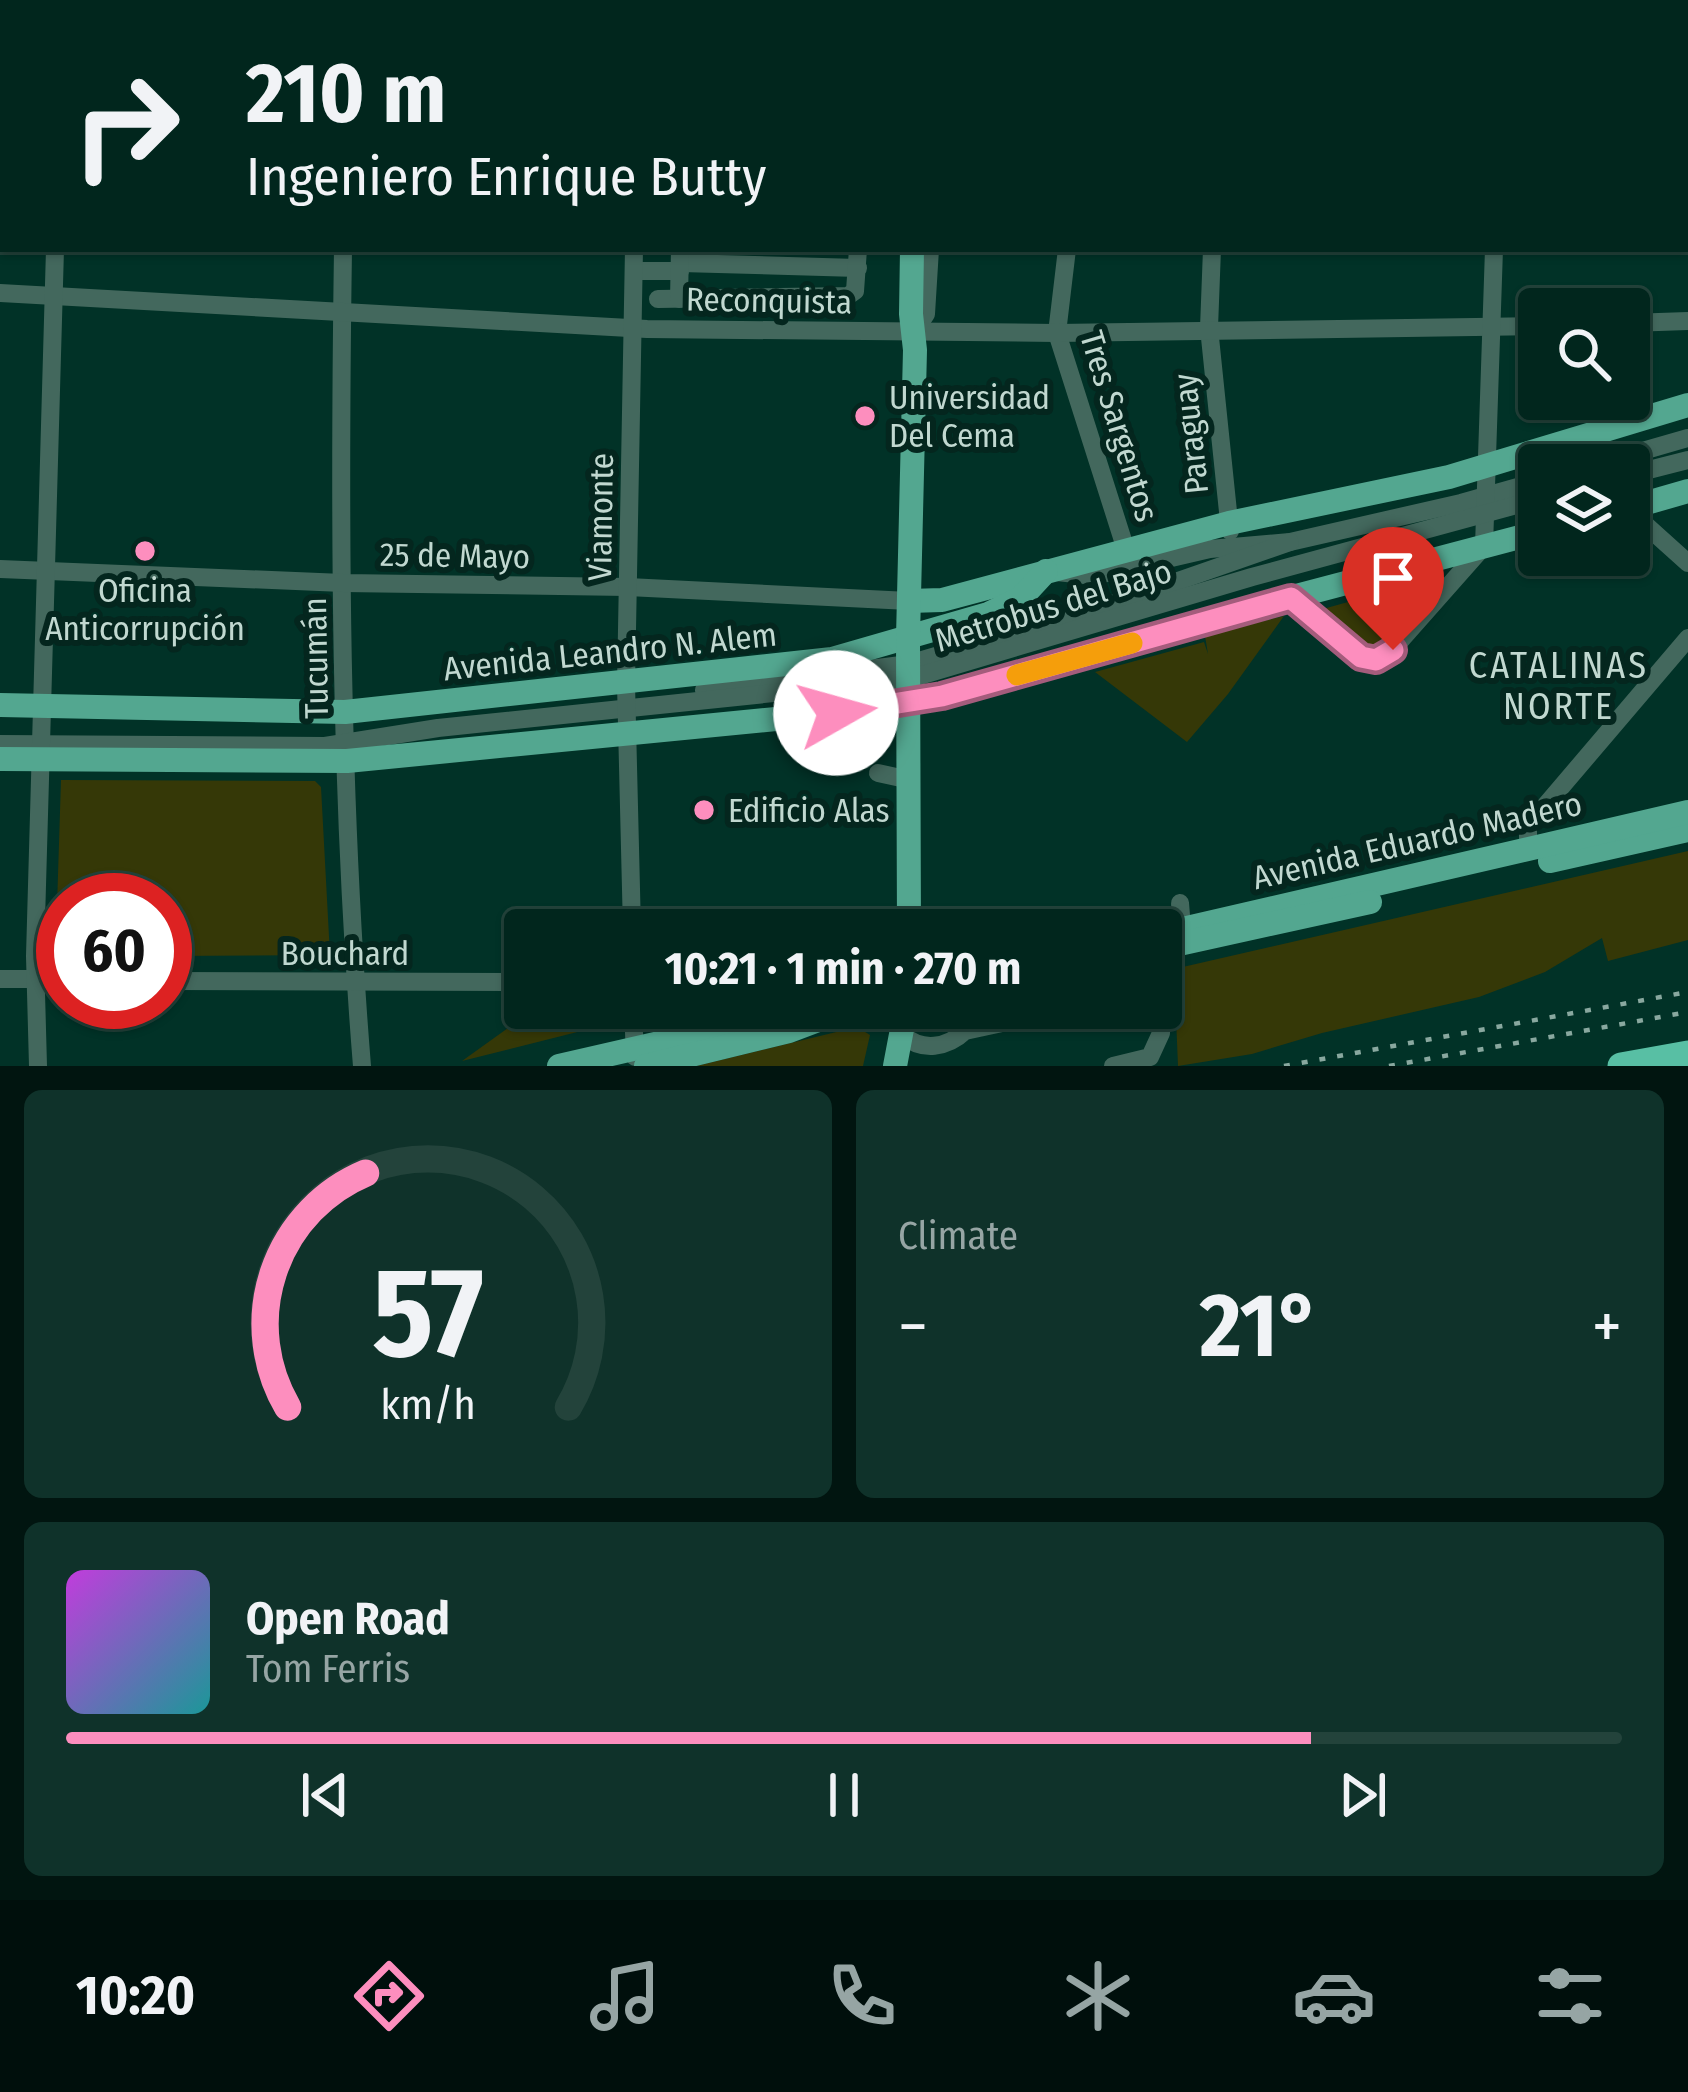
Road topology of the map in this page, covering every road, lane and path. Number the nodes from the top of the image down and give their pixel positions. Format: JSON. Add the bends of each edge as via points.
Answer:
{"nodes":[{"id":1,"x":55,"y":252,"type":"edge"},
{"id":2,"x":344,"y":252,"type":"edge"},
{"id":3,"x":634,"y":252,"type":"edge"},
{"id":4,"x":912,"y":252,"type":"edge"},
{"id":5,"x":930,"y":252,"type":"edge"},
{"id":6,"x":1067,"y":252,"type":"edge"},
{"id":7,"x":1212,"y":252,"type":"edge"},
{"id":8,"x":1495,"y":252,"type":"edge"},
{"id":9,"x":858,"y":258,"type":"edge"},
{"id":10,"x":680,"y":261,"type":"edge"},
{"id":11,"x":634,"y":271,"type":"junction"},
{"id":12,"x":0,"y":293,"type":"edge"},
{"id":13,"x":54,"y":296,"type":"junction"},
{"id":14,"x":658,"y":299,"type":"dead end"},
{"id":15,"x":679,"y":299,"type":"junction"},
{"id":16,"x":342,"y":313,"type":"junction"},
{"id":17,"x":1688,"y":321,"type":"edge"},
{"id":18,"x":1650,"y":322,"type":"edge"},
{"id":19,"x":1518,"y":326,"type":"edge"},
{"id":20,"x":1491,"y":327,"type":"junction"},
{"id":21,"x":1209,"y":328,"type":"junction"},
{"id":22,"x":633,"y":329,"type":"junction"},
{"id":23,"x":914,"y":332,"type":"junction"},
{"id":24,"x":1057,"y":333,"type":"junction"},
{"id":25,"x":1688,"y":405,"type":"edge"},
{"id":26,"x":1688,"y":438,"type":"edge"},
{"id":27,"x":1650,"y":449,"type":"edge"},
{"id":28,"x":1688,"y":460,"type":"edge"},
{"id":29,"x":1486,"y":467,"type":"junction"},
{"id":30,"x":1650,"y":470,"type":"edge"},
{"id":31,"x":1518,"y":491,"type":"edge"},
{"id":32,"x":1688,"y":491,"type":"edge"},
{"id":33,"x":1518,"y":501,"type":"edge"},
{"id":34,"x":1650,"y":503,"type":"edge"},
{"id":35,"x":1486,"y":505,"type":"junction"},
{"id":36,"x":1650,"y":528,"type":"edge"},
{"id":37,"x":1518,"y":537,"type":"edge"},
{"id":38,"x":1484,"y":546,"type":"junction"},
{"id":39,"x":1126,"y":550,"type":"junction"},
{"id":40,"x":1231,"y":554,"type":"junction"},
{"id":41,"x":1688,"y":563,"type":"edge"},
{"id":42,"x":0,"y":569,"type":"edge"},
{"id":43,"x":1046,"y":571,"type":"junction"},
{"id":44,"x":47,"y":572,"type":"junction"},
{"id":45,"x":343,"y":584,"type":"junction"},
{"id":46,"x":628,"y":587,"type":"junction"},
{"id":47,"x":1291,"y":598,"type":"junction"},
{"id":48,"x":909,"y":601,"type":"junction"},
{"id":49,"x":1236,"y":612,"type":"junction"},
{"id":50,"x":908,"y":638,"type":"junction"},
{"id":51,"x":1688,"y":638,"type":"edge"},
{"id":52,"x":909,"y":682,"type":"junction"},
{"id":53,"x":0,"y":705,"type":"edge"},
{"id":54,"x":627,"y":706,"type":"junction"},
{"id":55,"x":44,"y":707,"type":"junction"},
{"id":56,"x":0,"y":731,"type":"edge"},
{"id":57,"x":346,"y":737,"type":"junction"},
{"id":58,"x":0,"y":743,"type":"edge"},
{"id":59,"x":44,"y":746,"type":"junction"},
{"id":60,"x":0,"y":759,"type":"edge"},
{"id":61,"x":878,"y":773,"type":"dead end"},
{"id":62,"x":910,"y":781,"type":"junction"},
{"id":63,"x":1688,"y":812,"type":"edge"},
{"id":64,"x":1688,"y":830,"type":"edge"},
{"id":65,"x":1528,"y":849,"type":"junction"},
{"id":66,"x":41,"y":873,"type":"edge"},
{"id":67,"x":632,"y":909,"type":"edge"},
{"id":68,"x":909,"y":909,"type":"edge"},
{"id":69,"x":1182,"y":920,"type":"edge"},
{"id":70,"x":1182,"y":943,"type":"edge"},
{"id":71,"x":0,"y":979,"type":"edge"},
{"id":72,"x":36,"y":979,"type":"edge"},
{"id":73,"x":192,"y":981,"type":"edge"},
{"id":74,"x":504,"y":982,"type":"edge"},
{"id":75,"x":356,"y":984,"type":"junction"},
{"id":76,"x":38,"y":1029,"type":"edge"},
{"id":77,"x":635,"y":1029,"type":"edge"},
{"id":78,"x":742,"y":1029,"type":"edge"},
{"id":79,"x":794,"y":1029,"type":"edge"},
{"id":80,"x":904,"y":1029,"type":"edge"},
{"id":81,"x":974,"y":1029,"type":"edge"},
{"id":82,"x":1161,"y":1029,"type":"edge"},
{"id":83,"x":903,"y":1035,"type":"junction"},
{"id":84,"x":1688,"y":1054,"type":"edge"},
{"id":85,"x":639,"y":1060,"type":"edge"},
{"id":86,"x":38,"y":1066,"type":"edge"},
{"id":87,"x":362,"y":1066,"type":"edge"},
{"id":88,"x":560,"y":1066,"type":"edge"},
{"id":89,"x":895,"y":1066,"type":"edge"},
{"id":90,"x":1113,"y":1066,"type":"edge"},
{"id":91,"x":1622,"y":1066,"type":"edge"}],
"edges":[{"from":1,"to":13,"type":"street"},
{"from":2,"to":16,"type":"street","name":"Tucumán"},
{"from":3,"to":11,"type":"street","name":"Viamonte"},
{"from":4,"to":23,"type":"main road"},
{"from":5,"to":23,"type":"street","via":[[926,314]]},
{"from":6,"to":24,"type":"street","name":"Tres Sargentos"},
{"from":7,"to":21,"type":"street","name":"Paraguay"},
{"from":8,"to":20,"type":"street"},
{"from":9,"to":10,"type":"street"},
{"from":9,"to":15,"type":"street","via":[[848,296]]},
{"from":10,"to":11,"type":"street"},
{"from":10,"to":15,"type":"street"},
{"from":11,"to":22,"type":"street","name":"Viamonte"},
{"from":12,"to":13,"type":"street","name":"Reconquista"},
{"from":13,"to":16,"type":"street","name":"Reconquista"},
{"from":13,"to":44,"type":"street"},
{"from":14,"to":15,"type":"street"},
{"from":16,"to":22,"type":"street","name":"Reconquista"},
{"from":16,"to":45,"type":"street","name":"Tucumán"},
{"from":17,"to":18,"type":"street"},
{"from":19,"to":20,"type":"street","name":"Reconquista"},
{"from":20,"to":21,"type":"street","name":"Reconquista"},
{"from":20,"to":29,"type":"street"},
{"from":21,"to":24,"type":"street","name":"Reconquista"},
{"from":21,"to":40,"type":"street","name":"Paraguay"},
{"from":22,"to":23,"type":"street","name":"Reconquista"},
{"from":22,"to":46,"type":"street","name":"Viamonte"},
{"from":23,"to":24,"type":"street","name":"Reconquista"},
{"from":23,"to":48,"type":"main road"},
{"from":24,"to":39,"type":"street","name":"Tres Sargentos"},
{"from":25,"to":29,"type":"main road","name":"Avenida Leandro N. Alem"},
{"from":26,"to":27,"type":"street"},
{"from":28,"to":30,"type":"street"},
{"from":29,"to":35,"type":"street"},
{"from":29,"to":40,"type":"main road","name":"Avenida Leandro N. Alem"},
{"from":31,"to":35,"type":"street","name":"Metrobus del Bajo"},
{"from":32,"to":34,"type":"main road"},
{"from":33,"to":35,"type":"street","name":"Metrobus del Bajo"},
{"from":35,"to":38,"type":"street"},
{"from":35,"to":40,"type":"street","name":"Metrobus del Bajo"},
{"from":35,"to":40,"type":"street","name":"Metrobus del Bajo"},
{"from":36,"to":41,"type":"street"},
{"from":37,"to":38,"type":"main road","name":"Avenida Leandro N. Alem"},
{"from":38,"to":47,"type":"main road","name":"Avenida Leandro N. Alem"},
{"from":38,"to":47,"type":"street","via":[[1376,660],[1361,657]]},
{"from":39,"to":40,"type":"main road","name":"Avenida Leandro N. Alem"},
{"from":39,"to":43,"type":"main road","name":"Avenida Leandro N. Alem"},
{"from":40,"to":43,"type":"street","name":"Metrobus del Bajo","via":[[1210,549],[1094,576]]},
{"from":40,"to":49,"type":"street","name":"Paraguay"},
{"from":40,"to":52,"type":"street","name":"Metrobus del Bajo"},
{"from":42,"to":44,"type":"street","name":"25 de Mayo"},
{"from":43,"to":48,"type":"main road","via":[[942,600]]},
{"from":43,"to":50,"type":"main road","name":"Avenida Leandro N. Alem","via":[[1021,598]]},
{"from":44,"to":45,"type":"street","name":"25 de Mayo"},
{"from":44,"to":55,"type":"street"},
{"from":45,"to":46,"type":"street","name":"25 de Mayo"},
{"from":45,"to":57,"type":"street","name":"Tucumán"},
{"from":46,"to":48,"type":"street","name":"25 de Mayo"},
{"from":46,"to":54,"type":"street","name":"Viamonte"},
{"from":47,"to":49,"type":"main road","name":"Avenida Leandro N. Alem"},
{"from":48,"to":50,"type":"main road"},
{"from":49,"to":52,"type":"main road","name":"Avenida Leandro N. Alem"},
{"from":50,"to":52,"type":"main road"},
{"from":50,"to":54,"type":"main road","name":"Avenida Leandro N. Alem"},
{"from":51,"to":65,"type":"street","via":[[1528,826]]},
{"from":52,"to":54,"type":"main road","name":"Avenida Leandro N. Alem"},
{"from":52,"to":54,"type":"street","name":"Metrobus del Bajo"},
{"from":52,"to":62,"type":"main road"},
{"from":53,"to":55,"type":"main road","name":"Avenida Leandro N. Alem"},
{"from":54,"to":57,"type":"main road","name":"Avenida Leandro N. Alem"},
{"from":54,"to":57,"type":"main road","name":"Avenida Leandro N. Alem"},
{"from":54,"to":67,"type":"street","name":"Viamonte"},
{"from":55,"to":57,"type":"main road","name":"Avenida Leandro N. Alem"},
{"from":55,"to":59,"type":"street"},
{"from":56,"to":59,"type":"street"},
{"from":57,"to":59,"type":"main road","name":"Avenida Leandro N. Alem"},
{"from":57,"to":75,"type":"street","name":"Tucumán"},
{"from":58,"to":59,"type":"street"},
{"from":59,"to":60,"type":"main road","name":"Avenida Leandro N. Alem"},
{"from":59,"to":66,"type":"street"},
{"from":61,"to":62,"type":"street"},
{"from":62,"to":68,"type":"main road"},
{"from":63,"to":65,"type":"main road","name":"Avenida Eduardo Madero"},
{"from":64,"to":70,"type":"main road","name":"Avenida Eduardo Madero"},
{"from":65,"to":69,"type":"main road","name":"Avenida Eduardo Madero"},
{"from":71,"to":72,"type":"street"},
{"from":73,"to":75,"type":"street","name":"Bouchard"},
{"from":74,"to":75,"type":"street","name":"Bouchard"},
{"from":75,"to":87,"type":"street","name":"Tucumán"},
{"from":76,"to":86,"type":"street"},
{"from":77,"to":85,"type":"street"},
{"from":78,"to":85,"type":"main road"},
{"from":79,"to":85,"type":"main road"},
{"from":80,"to":83,"type":"main road"},
{"from":81,"to":83,"type":"street","via":[[932,1047]]},
{"from":82,"to":90,"type":"street","via":[[1150,1057]]},
{"from":83,"to":89,"type":"main road"},
{"from":84,"to":91,"type":"highway"},
{"from":85,"to":88,"type":"main road"}]}
